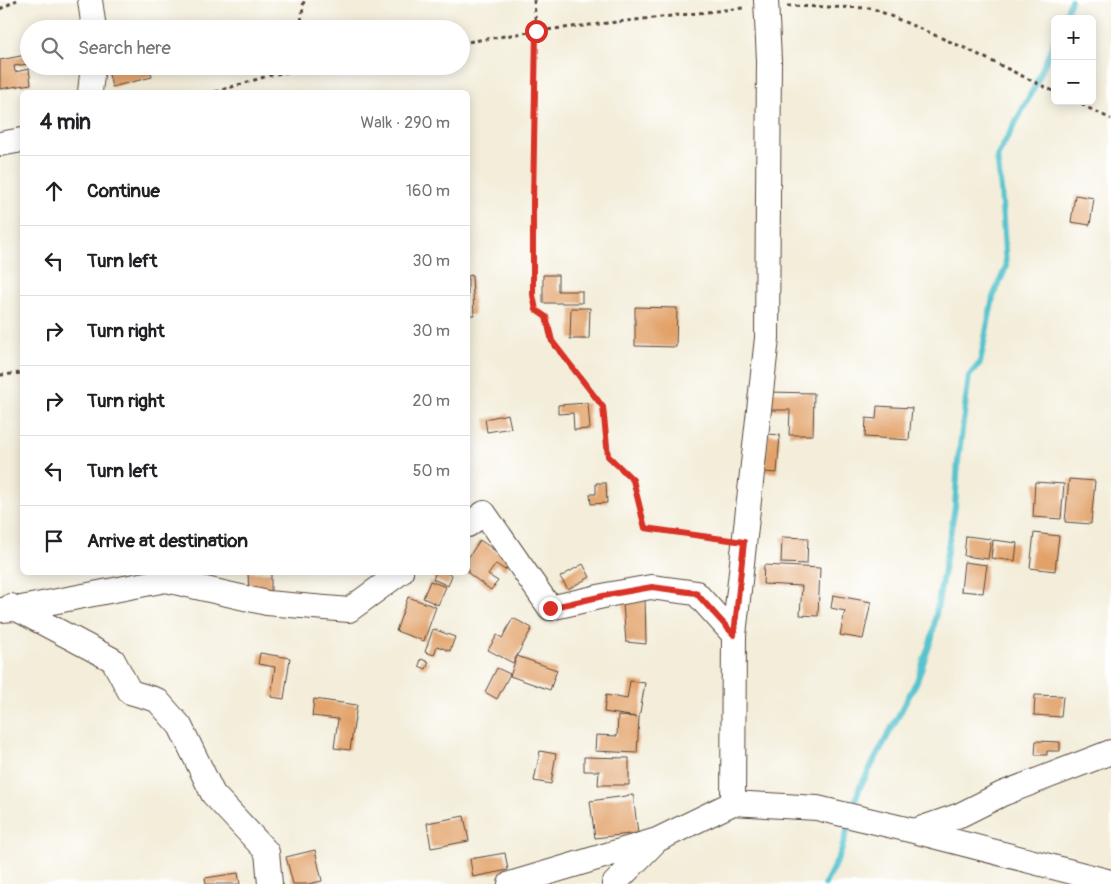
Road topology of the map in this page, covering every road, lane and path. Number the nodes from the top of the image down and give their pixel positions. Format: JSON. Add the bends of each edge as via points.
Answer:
{"nodes":[{"id":1,"x":17,"y":0,"type":"edge"},
{"id":2,"x":90,"y":0,"type":"edge"},
{"id":3,"x":304,"y":0,"type":"edge"},
{"id":4,"x":534,"y":0,"type":"edge"},
{"id":5,"x":766,"y":0,"type":"edge"},
{"id":6,"x":0,"y":9,"type":"edge"},
{"id":7,"x":93,"y":20,"type":"edge"},
{"id":8,"x":301,"y":20,"type":"edge"},
{"id":9,"x":92,"y":75,"type":"edge"},
{"id":10,"x":271,"y":75,"type":"edge"},
{"id":11,"x":90,"y":90,"type":"edge"},
{"id":12,"x":222,"y":90,"type":"edge"},
{"id":13,"x":1082,"y":105,"type":"edge"},
{"id":14,"x":1111,"y":119,"type":"edge"},
{"id":15,"x":20,"y":140,"type":"edge"},
{"id":16,"x":0,"y":144,"type":"edge"},
{"id":17,"x":20,"y":374,"type":"edge"},
{"id":18,"x":0,"y":375,"type":"edge"},
{"id":19,"x":470,"y":524,"type":"edge"},
{"id":20,"x":744,"y":542,"type":"junction"},
{"id":21,"x":397,"y":575,"type":"edge"},
{"id":22,"x":5,"y":606,"type":"edge"},
{"id":23,"x":734,"y":635,"type":"junction"},
{"id":24,"x":1111,"y":752,"type":"edge"},
{"id":25,"x":733,"y":803,"type":"junction"},
{"id":26,"x":914,"y":831,"type":"junction"},
{"id":27,"x":657,"y":840,"type":"junction"},
{"id":28,"x":1111,"y":882,"type":"edge"},
{"id":29,"x":270,"y":884,"type":"edge"},
{"id":30,"x":510,"y":884,"type":"edge"},
{"id":31,"x":614,"y":884,"type":"edge"}],
"edges":[{"from":1,"to":6,"type":"path"},
{"from":2,"to":7,"type":"street"},
{"from":3,"to":8,"type":"path"},
{"from":4,"to":20,"type":"path","via":[[533,295],[536,310],[546,317],[552,341],[603,407],[608,456],[633,480],[645,528]]},
{"from":5,"to":20,"type":"street","via":[[769,60],[768,338]]},
{"from":9,"to":11,"type":"street"},
{"from":10,"to":12,"type":"path"},
{"from":13,"to":14,"type":"path"},
{"from":15,"to":16,"type":"street"},
{"from":17,"to":18,"type":"path"},
{"from":19,"to":23,"type":"street","via":[[484,513],[550,608],[652,587],[696,593]]},
{"from":20,"to":23,"type":"street"},
{"from":21,"to":22,"type":"street","via":[[349,610],[268,603],[166,580]]},
{"from":22,"to":29,"type":"street","via":[[113,660],[130,692],[158,700],[180,726],[213,794],[267,852]]},
{"from":23,"to":25,"type":"street"},
{"from":24,"to":26,"type":"street"},
{"from":25,"to":26,"type":"street","via":[[817,808]]},
{"from":25,"to":27,"type":"street"},
{"from":26,"to":28,"type":"street"},
{"from":27,"to":30,"type":"street"},
{"from":27,"to":31,"type":"street"}]}
